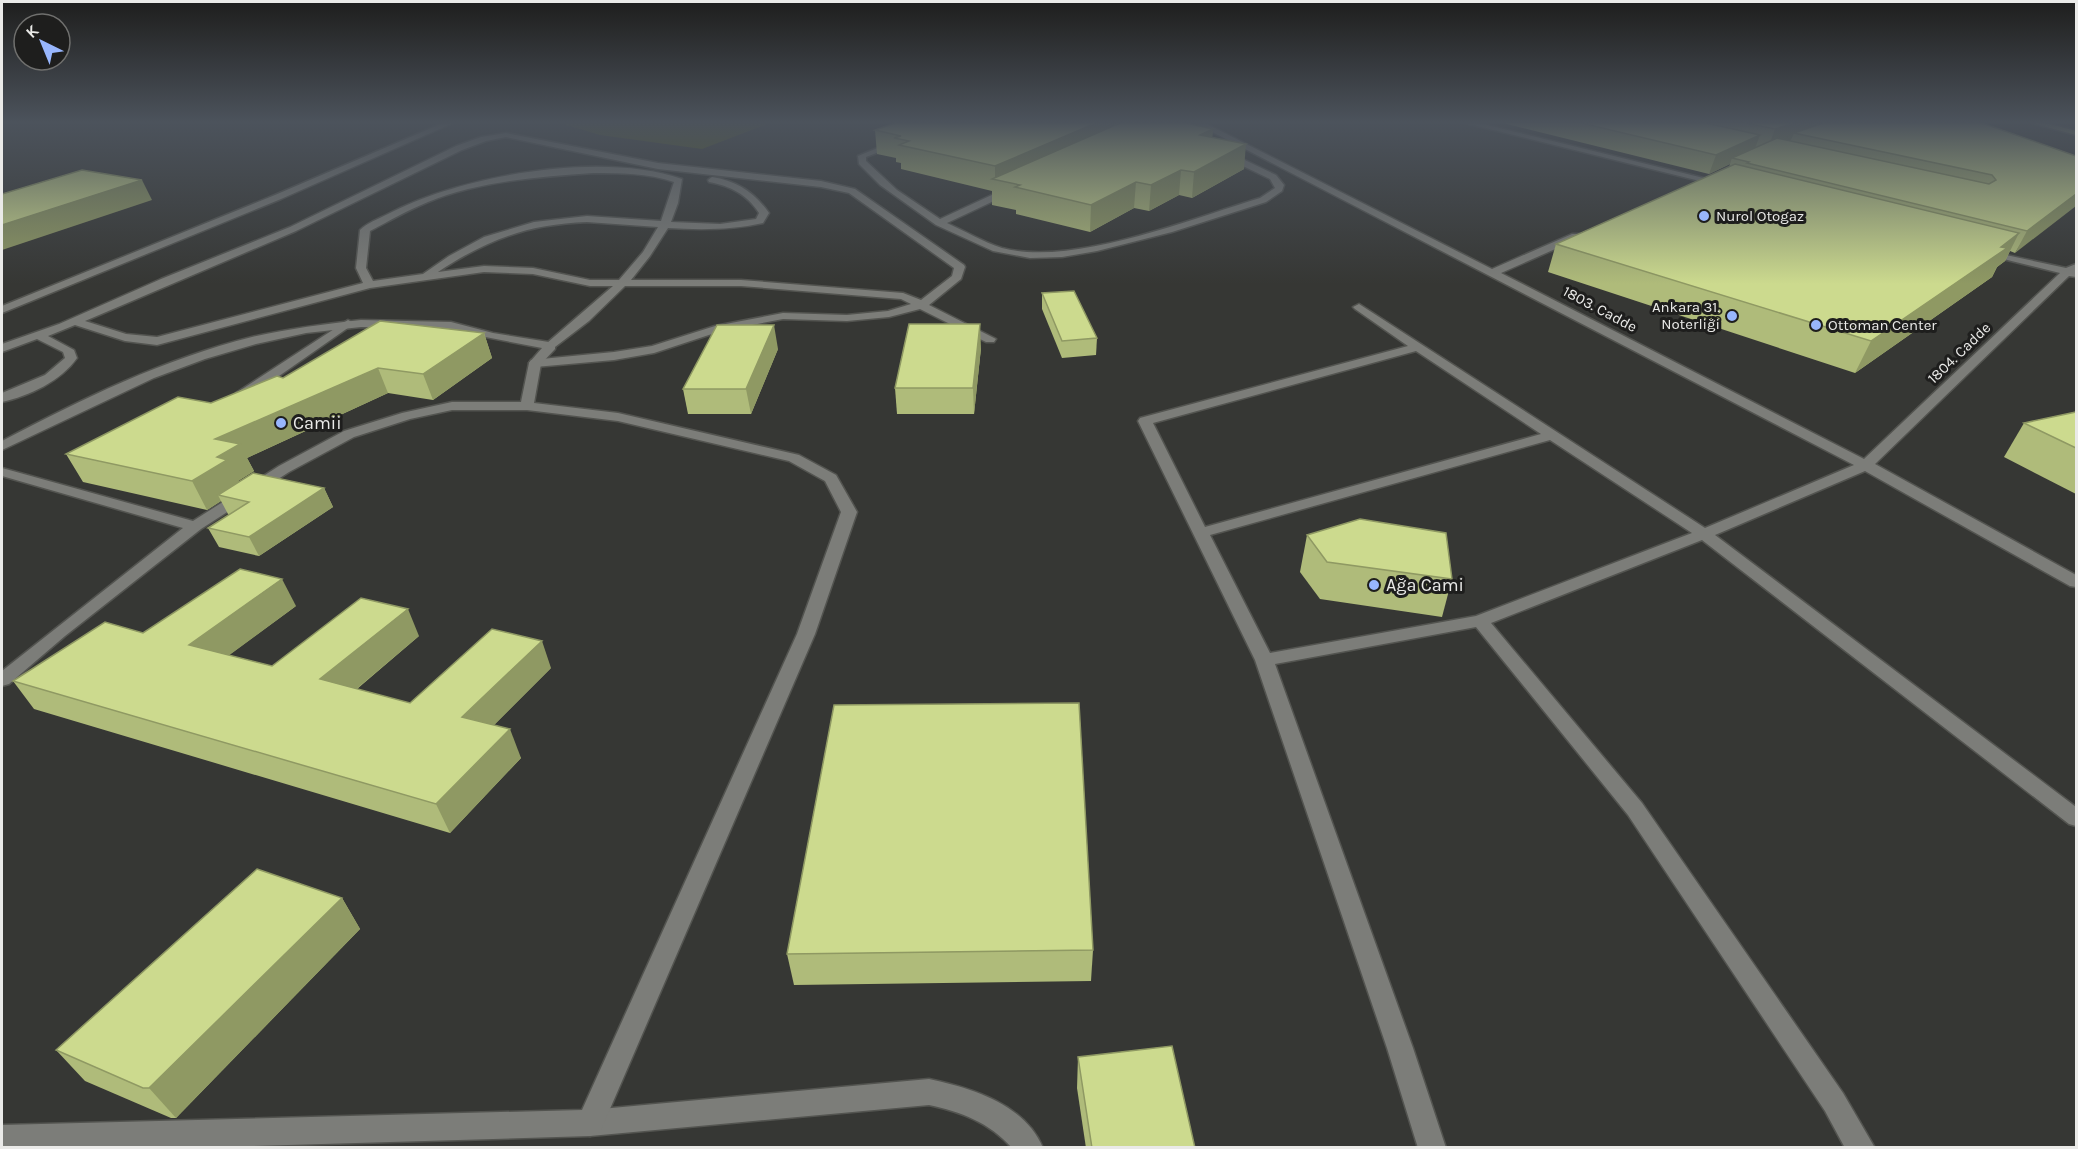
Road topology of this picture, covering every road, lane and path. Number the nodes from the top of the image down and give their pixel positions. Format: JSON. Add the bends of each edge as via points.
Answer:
{"nodes":[{"id":1,"x":325,"y":177,"type":"edge"},
{"id":2,"x":400,"y":177,"type":"edge"},
{"id":3,"x":521,"y":177,"type":"edge"},
{"id":4,"x":673,"y":177,"type":"joint"},
{"id":5,"x":746,"y":177,"type":"edge"},
{"id":6,"x":876,"y":177,"type":"edge"},
{"id":7,"x":1272,"y":177,"type":"edge"},
{"id":8,"x":1304,"y":177,"type":"edge"},
{"id":9,"x":1696,"y":177,"type":"edge"},
{"id":10,"x":1712,"y":177,"type":"edge"},
{"id":11,"x":1706,"y":179,"type":"junction"},
{"id":12,"x":1024,"y":184,"type":"edge"},
{"id":13,"x":1685,"y":188,"type":"edge"},
{"id":14,"x":1740,"y":188,"type":"edge"},
{"id":15,"x":939,"y":223,"type":"junction"},
{"id":16,"x":662,"y":226,"type":"junction"},
{"id":17,"x":1589,"y":231,"type":"edge"},
{"id":18,"x":1977,"y":249,"type":"edge"},
{"id":19,"x":2073,"y":271,"type":"edge"},
{"id":20,"x":1493,"y":273,"type":"junction"},
{"id":21,"x":421,"y":278,"type":"junction"},
{"id":22,"x":622,"y":282,"type":"junction"},
{"id":23,"x":369,"y":285,"type":"junction"},
{"id":24,"x":922,"y":305,"type":"junction"},
{"id":25,"x":1359,"y":307,"type":"dead end"},
{"id":26,"x":2,"y":310,"type":"edge"},
{"id":27,"x":74,"y":321,"type":"junction"},
{"id":28,"x":348,"y":323,"type":"junction"},
{"id":29,"x":37,"y":335,"type":"junction"},
{"id":30,"x":990,"y":339,"type":"dead end"},
{"id":31,"x":551,"y":346,"type":"junction"},
{"id":32,"x":1418,"y":346,"type":"junction"},
{"id":33,"x":2,"y":348,"type":"edge"},
{"id":34,"x":535,"y":363,"type":"junction"},
{"id":35,"x":2,"y":398,"type":"edge"},
{"id":36,"x":236,"y":400,"type":"edge"},
{"id":37,"x":527,"y":406,"type":"junction"},
{"id":38,"x":1552,"y":435,"type":"junction"},
{"id":39,"x":2,"y":446,"type":"edge"},
{"id":40,"x":1866,"y":465,"type":"junction"},
{"id":41,"x":2,"y":472,"type":"edge"},
{"id":42,"x":195,"y":526,"type":"junction"},
{"id":43,"x":1200,"y":533,"type":"junction"},
{"id":44,"x":1704,"y":534,"type":"junction"},
{"id":45,"x":2076,"y":582,"type":"edge"},
{"id":46,"x":1480,"y":621,"type":"junction"},
{"id":47,"x":1264,"y":660,"type":"junction"},
{"id":48,"x":2,"y":680,"type":"edge"},
{"id":49,"x":2076,"y":818,"type":"edge"},
{"id":50,"x":590,"y":1123,"type":"junction"},
{"id":51,"x":2,"y":1139,"type":"edge"},
{"id":52,"x":1029,"y":1148,"type":"edge"},
{"id":53,"x":1432,"y":1148,"type":"edge"},
{"id":54,"x":1861,"y":1148,"type":"edge"}],
"edges":[{"from":1,"to":26,"type":"street"},
{"from":2,"to":27,"type":"street","via":[[293,229]]},
{"from":3,"to":23,"type":"street","via":[[426,198],[365,231],[361,268]]},
{"from":4,"to":16,"type":"street","via":[[679,181],[669,216]]},
{"from":4,"to":16,"type":"street","via":[[717,181],[742,190],[757,201],[764,213],[760,221],[742,225]]},
{"from":5,"to":24,"type":"street","via":[[852,191],[960,267],[957,277]]},
{"from":6,"to":15,"type":"street"},
{"from":7,"to":15,"type":"street","via":[[1280,185],[1271,197],[1070,254],[1001,251]]},
{"from":8,"to":20,"type":"street","name":"1803. Cadde"},
{"from":9,"to":11,"type":"street"},
{"from":10,"to":11,"type":"street"},
{"from":11,"to":13,"type":"street"},
{"from":11,"to":14,"type":"street"},
{"from":12,"to":15,"type":"street"},
{"from":16,"to":21,"type":"street","via":[[599,219],[534,225],[495,236]]},
{"from":16,"to":22,"type":"street","via":[[640,262]]},
{"from":17,"to":20,"type":"street"},
{"from":18,"to":19,"type":"street"},
{"from":19,"to":40,"type":"street","name":"1804. Cadde"},
{"from":20,"to":40,"type":"street","name":"1803. Cadde"},
{"from":21,"to":22,"type":"street","via":[[484,269],[533,271],[590,283]]},
{"from":21,"to":23,"type":"street"},
{"from":22,"to":24,"type":"street","via":[[741,283],[852,291],[903,296]]},
{"from":22,"to":31,"type":"street"},
{"from":23,"to":27,"type":"street","via":[[157,341],[125,337]]},
{"from":24,"to":30,"type":"street"},
{"from":24,"to":34,"type":"street","via":[[890,314],[847,318],[783,316],[719,328],[654,349]]},
{"from":25,"to":32,"type":"street"},
{"from":27,"to":29,"type":"street"},
{"from":28,"to":31,"type":"street","via":[[461,327]]},
{"from":28,"to":36,"type":"street"},
{"from":28,"to":39,"type":"street","via":[[255,339],[199,355],[147,374]]},
{"from":29,"to":33,"type":"street"},
{"from":29,"to":35,"type":"street","via":[[68,350],[69,363],[49,377]]},
{"from":31,"to":34,"type":"street"},
{"from":32,"to":38,"type":"street"},
{"from":32,"to":43,"type":"street","via":[[1145,422]]},
{"from":34,"to":37,"type":"street"},
{"from":37,"to":42,"type":"street","via":[[452,406],[349,434],[284,469]]},
{"from":37,"to":50,"type":"street","via":[[618,417],[794,458],[831,478],[849,512],[806,634]]},
{"from":38,"to":43,"type":"street"},
{"from":38,"to":44,"type":"street"},
{"from":40,"to":44,"type":"street"},
{"from":40,"to":45,"type":"street","name":"1803. Cadde"},
{"from":41,"to":42,"type":"street"},
{"from":42,"to":48,"type":"street"},
{"from":43,"to":47,"type":"street"},
{"from":44,"to":46,"type":"street"},
{"from":44,"to":49,"type":"street"},
{"from":46,"to":47,"type":"street"},
{"from":46,"to":54,"type":"street","via":[[1635,809],[1834,1102]]},
{"from":47,"to":53,"type":"street"},
{"from":50,"to":51,"type":"street"},
{"from":50,"to":52,"type":"street","via":[[929,1092],[981,1107]]}]}
